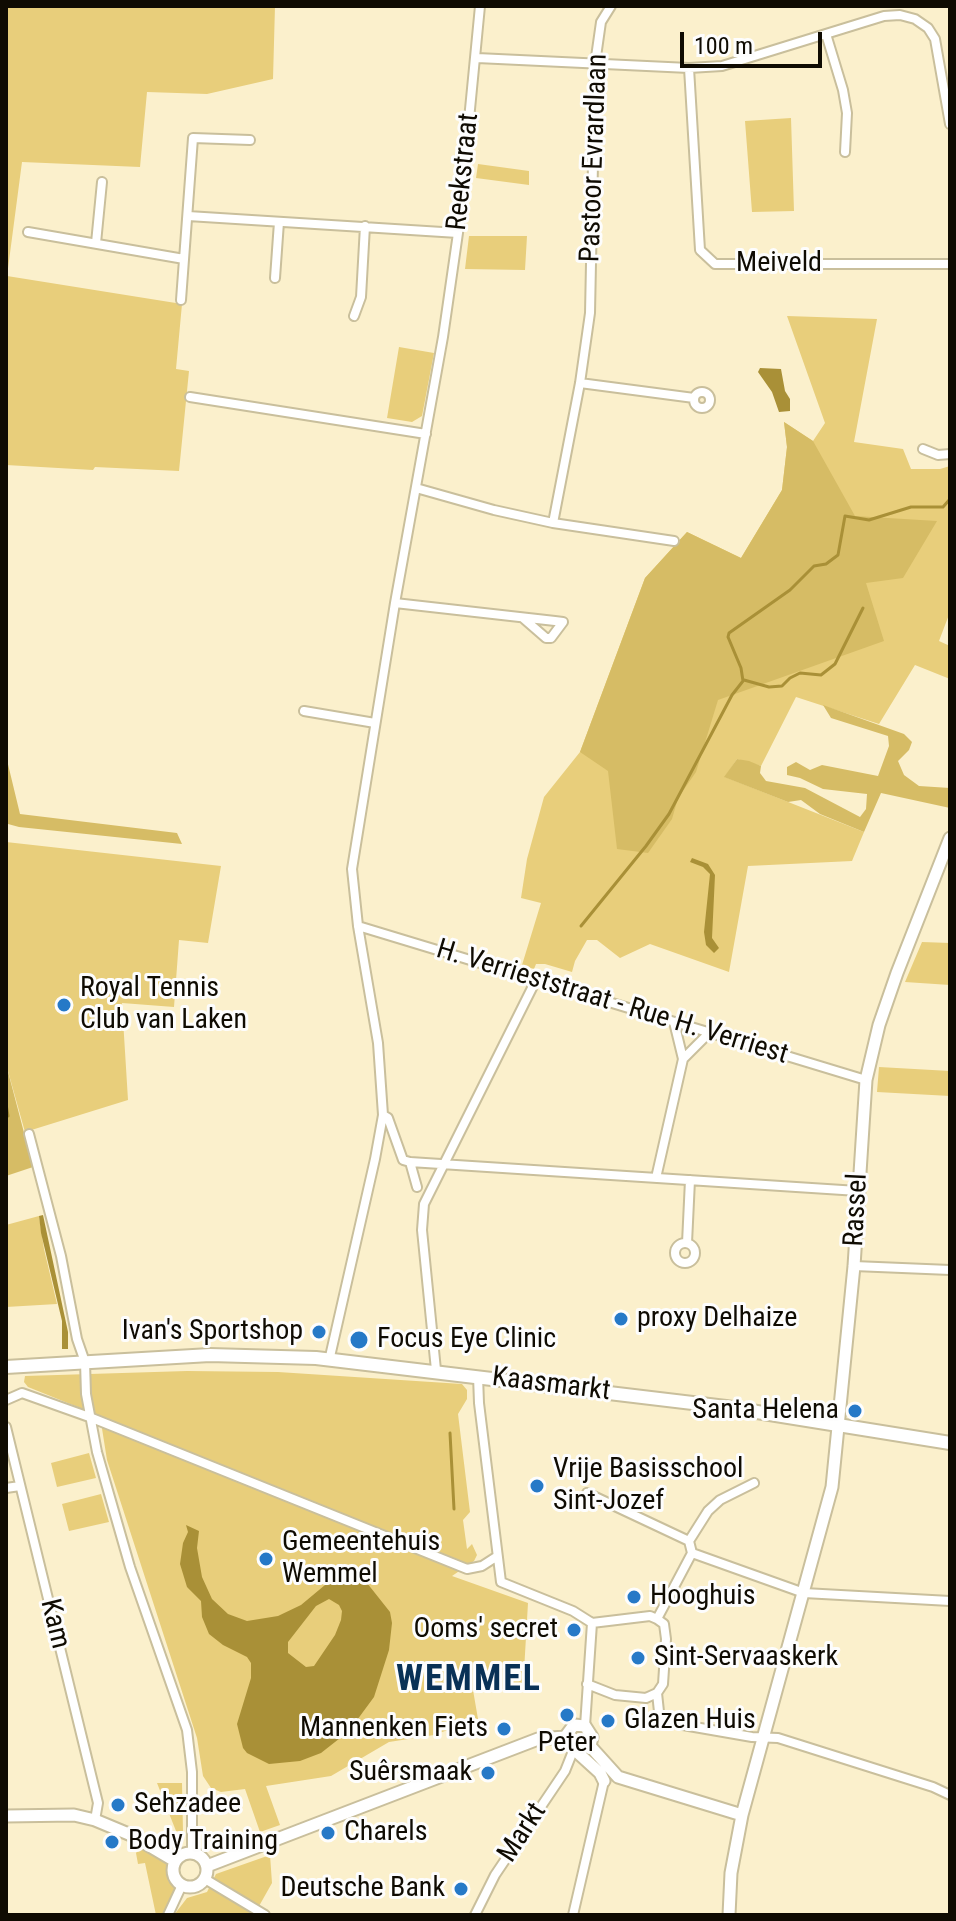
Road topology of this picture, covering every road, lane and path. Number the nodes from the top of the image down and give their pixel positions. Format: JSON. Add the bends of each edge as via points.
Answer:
{"nodes":[{"id":1,"x":480,"y":6,"type":"edge"},
{"id":2,"x":611,"y":6,"type":"edge"},
{"id":3,"x":826,"y":34,"type":"junction"},
{"id":4,"x":477,"y":58,"type":"junction"},
{"id":5,"x":595,"y":64,"type":"junction"},
{"id":6,"x":689,"y":68,"type":"junction"},
{"id":7,"x":950,"y":124,"type":"edge"},
{"id":8,"x":250,"y":140,"type":"dead end"},
{"id":9,"x":845,"y":152,"type":"dead end"},
{"id":10,"x":102,"y":182,"type":"dead end"},
{"id":11,"x":188,"y":216,"type":"junction"},
{"id":12,"x":279,"y":222,"type":"junction"},
{"id":13,"x":365,"y":226,"type":"junction"},
{"id":14,"x":28,"y":232,"type":"dead end"},
{"id":15,"x":458,"y":233,"type":"junction"},
{"id":16,"x":96,"y":243,"type":"junction"},
{"id":17,"x":184,"y":259,"type":"junction"},
{"id":18,"x":950,"y":264,"type":"edge"},
{"id":19,"x":275,"y":278,"type":"dead end"},
{"id":20,"x":181,"y":300,"type":"dead end"},
{"id":21,"x":354,"y":316,"type":"dead end"},
{"id":22,"x":580,"y":383,"type":"junction"},
{"id":23,"x":190,"y":397,"type":"dead end"},
{"id":24,"x":694,"y":398,"type":"dead end"},
{"id":25,"x":426,"y":434,"type":"junction"},
{"id":26,"x":923,"y":449,"type":"dead end"},
{"id":27,"x":950,"y":454,"type":"edge"},
{"id":28,"x":416,"y":488,"type":"junction"},
{"id":29,"x":553,"y":523,"type":"junction"},
{"id":30,"x":674,"y":541,"type":"dead end"},
{"id":31,"x":395,"y":603,"type":"junction"},
{"id":32,"x":523,"y":618,"type":"dead end"},
{"id":33,"x":304,"y":711,"type":"dead end"},
{"id":34,"x":375,"y":723,"type":"junction"},
{"id":35,"x":950,"y":838,"type":"edge"},
{"id":36,"x":358,"y":926,"type":"junction"},
{"id":37,"x":536,"y":980,"type":"junction"},
{"id":38,"x":674,"y":1022,"type":"junction"},
{"id":39,"x":710,"y":1032,"type":"junction"},
{"id":40,"x":683,"y":1059,"type":"junction"},
{"id":41,"x":866,"y":1080,"type":"junction"},
{"id":42,"x":383,"y":1115,"type":"junction"},
{"id":43,"x":29,"y":1134,"type":"dead end"},
{"id":44,"x":410,"y":1162,"type":"junction"},
{"id":45,"x":447,"y":1164,"type":"junction"},
{"id":46,"x":656,"y":1178,"type":"junction"},
{"id":47,"x":690,"y":1180,"type":"junction"},
{"id":48,"x":417,"y":1187,"type":"dead end"},
{"id":49,"x":858,"y":1191,"type":"junction"},
{"id":50,"x":687,"y":1243,"type":"dead end"},
{"id":51,"x":854,"y":1266,"type":"junction"},
{"id":52,"x":950,"y":1270,"type":"edge"},
{"id":53,"x":329,"y":1361,"type":"junction"},
{"id":54,"x":85,"y":1362,"type":"junction"},
{"id":55,"x":6,"y":1367,"type":"edge"},
{"id":56,"x":436,"y":1370,"type":"junction"},
{"id":57,"x":478,"y":1376,"type":"junction"},
{"id":58,"x":6,"y":1400,"type":"edge"},
{"id":59,"x":92,"y":1418,"type":"junction"},
{"id":60,"x":6,"y":1427,"type":"edge"},
{"id":61,"x":839,"y":1427,"type":"junction"},
{"id":62,"x":950,"y":1443,"type":"edge"},
{"id":63,"x":754,"y":1483,"type":"dead end"},
{"id":64,"x":20,"y":1486,"type":"junction"},
{"id":65,"x":6,"y":1488,"type":"edge"},
{"id":66,"x":587,"y":1493,"type":"dead end"},
{"id":67,"x":689,"y":1541,"type":"junction"},
{"id":68,"x":692,"y":1553,"type":"junction"},
{"id":69,"x":496,"y":1557,"type":"junction"},
{"id":70,"x":804,"y":1593,"type":"junction"},
{"id":71,"x":950,"y":1601,"type":"edge"},
{"id":72,"x":657,"y":1619,"type":"junction"},
{"id":73,"x":592,"y":1623,"type":"junction"},
{"id":74,"x":587,"y":1684,"type":"junction"},
{"id":75,"x":657,"y":1693,"type":"junction"},
{"id":76,"x":585,"y":1726,"type":"junction"},
{"id":77,"x":765,"y":1736,"type":"junction"},
{"id":78,"x":565,"y":1737,"type":"junction"},
{"id":79,"x":590,"y":1746,"type":"junction"},
{"id":80,"x":575,"y":1752,"type":"junction"},
{"id":81,"x":604,"y":1781,"type":"joint"},
{"id":82,"x":950,"y":1795,"type":"edge"},
{"id":83,"x":742,"y":1815,"type":"junction"},
{"id":84,"x":6,"y":1816,"type":"edge"},
{"id":85,"x":95,"y":1820,"type":"junction"},
{"id":86,"x":192,"y":1853,"type":"junction"},
{"id":87,"x":175,"y":1861,"type":"junction"},
{"id":88,"x":206,"y":1872,"type":"junction"},
{"id":89,"x":182,"y":1885,"type":"junction"},
{"id":90,"x":168,"y":1915,"type":"edge"},
{"id":91,"x":265,"y":1915,"type":"edge"},
{"id":92,"x":475,"y":1915,"type":"edge"},
{"id":93,"x":573,"y":1915,"type":"edge"},
{"id":94,"x":729,"y":1915,"type":"edge"}],
"edges":[{"from":1,"to":4,"type":"street","name":"Reekstraat"},
{"from":2,"to":5,"type":"street","name":"Pastoor Evrardlaan","via":[[601,22]]},
{"from":3,"to":6,"type":"street","via":[[733,64]]},
{"from":3,"to":7,"type":"street","via":[[900,15],[928,28],[935,39]]},
{"from":3,"to":9,"type":"street","via":[[847,113]]},
{"from":4,"to":5,"type":"street"},
{"from":4,"to":15,"type":"street","name":"Reekstraat"},
{"from":5,"to":6,"type":"street"},
{"from":5,"to":22,"type":"street","name":"Pastoor Evrardlaan","via":[[590,313]]},
{"from":6,"to":18,"type":"street","name":"Meiveld","via":[[700,250],[715,264]]},
{"from":8,"to":11,"type":"street","via":[[193,138]]},
{"from":10,"to":16,"type":"street"},
{"from":11,"to":12,"type":"street"},
{"from":11,"to":17,"type":"street"},
{"from":12,"to":13,"type":"street"},
{"from":12,"to":19,"type":"street"},
{"from":13,"to":15,"type":"street"},
{"from":13,"to":21,"type":"street","via":[[361,297]]},
{"from":14,"to":16,"type":"street"},
{"from":15,"to":25,"type":"street","name":"Reekstraat"},
{"from":16,"to":17,"type":"street"},
{"from":17,"to":20,"type":"street"},
{"from":22,"to":24,"type":"street"},
{"from":22,"to":29,"type":"street","name":"Pastoor Evrardlaan"},
{"from":23,"to":25,"type":"street"},
{"from":25,"to":28,"type":"street","name":"Reekstraat"},
{"from":26,"to":27,"type":"street"},
{"from":28,"to":29,"type":"street"},
{"from":28,"to":31,"type":"street","name":"Reekstraat"},
{"from":29,"to":30,"type":"street"},
{"from":31,"to":32,"type":"street"},
{"from":31,"to":34,"type":"street","name":"Reekstraat"},
{"from":33,"to":34,"type":"street"},
{"from":34,"to":36,"type":"street","name":"Reekstraat","via":[[352,869]]},
{"from":35,"to":41,"type":"street","name":"Rassel","via":[[897,973]]},
{"from":36,"to":37,"type":"street","name":"H. Verrieststraat - Rue H. Verriest"},
{"from":36,"to":42,"type":"street","name":"Reekstraat","via":[[378,1043]]},
{"from":37,"to":38,"type":"street","name":"H. Verrieststraat - Rue H. Verriest"},
{"from":37,"to":45,"type":"street"},
{"from":38,"to":39,"type":"street","name":"H. Verrieststraat - Rue H. Verriest"},
{"from":38,"to":40,"type":"street"},
{"from":39,"to":40,"type":"street"},
{"from":39,"to":41,"type":"street","name":"H. Verrieststraat - Rue H. Verriest"},
{"from":40,"to":46,"type":"street"},
{"from":41,"to":49,"type":"street","name":"Rassel"},
{"from":42,"to":44,"type":"street","via":[[403,1160]]},
{"from":42,"to":53,"type":"street"},
{"from":43,"to":54,"type":"street"},
{"from":44,"to":45,"type":"street"},
{"from":44,"to":48,"type":"street"},
{"from":45,"to":46,"type":"street"},
{"from":45,"to":56,"type":"street","via":[[424,1204],[422,1230]]},
{"from":46,"to":47,"type":"street"},
{"from":47,"to":49,"type":"street"},
{"from":47,"to":50,"type":"street"},
{"from":49,"to":51,"type":"street","name":"Rassel"},
{"from":51,"to":52,"type":"street"},
{"from":51,"to":61,"type":"street","name":"Rassel"},
{"from":53,"to":54,"type":"main road","name":"Kaasmarkt","via":[[210,1355]]},
{"from":53,"to":56,"type":"main road","name":"Kaasmarkt"},
{"from":54,"to":55,"type":"main road","name":"Kaasmarkt"},
{"from":54,"to":59,"type":"street"},
{"from":56,"to":57,"type":"main road","name":"Kaasmarkt"},
{"from":57,"to":61,"type":"main road","name":"Kaasmarkt"},
{"from":57,"to":69,"type":"street"},
{"from":58,"to":59,"type":"street","via":[[22,1393]]},
{"from":59,"to":69,"type":"street","via":[[467,1569]]},
{"from":59,"to":86,"type":"street","via":[[130,1567],[187,1730]]},
{"from":60,"to":64,"type":"street","name":"Kam"},
{"from":61,"to":62,"type":"main road","name":"Kaasmarkt"},
{"from":61,"to":70,"type":"street","name":"Rassel","via":[[832,1487]]},
{"from":63,"to":67,"type":"street","via":[[720,1500]]},
{"from":64,"to":65,"type":"street"},
{"from":64,"to":85,"type":"street","name":"Kam","via":[[98,1803]]},
{"from":66,"to":67,"type":"street"},
{"from":67,"to":68,"type":"street"},
{"from":68,"to":70,"type":"street"},
{"from":68,"to":72,"type":"street"},
{"from":69,"to":73,"type":"street","via":[[501,1582]]},
{"from":70,"to":71,"type":"street"},
{"from":70,"to":77,"type":"street","name":"Rassel"},
{"from":72,"to":73,"type":"street"},
{"from":72,"to":75,"type":"street","via":[[664,1624],[666,1639],[663,1684]]},
{"from":73,"to":74,"type":"street"},
{"from":74,"to":75,"type":"street","via":[[615,1695],[646,1698]]},
{"from":74,"to":76,"type":"street"},
{"from":75,"to":77,"type":"street","via":[[660,1721]]},
{"from":76,"to":78,"type":"street","via":[[574,1725]]},
{"from":76,"to":79,"type":"street","via":[[591,1733]]},
{"from":77,"to":82,"type":"street"},
{"from":77,"to":83,"type":"street","name":"Rassel"},
{"from":78,"to":80,"type":"street"},
{"from":78,"to":88,"type":"street","via":[[538,1739]]},
{"from":79,"to":80,"type":"street"},
{"from":79,"to":83,"type":"street","via":[[618,1777]]},
{"from":80,"to":81,"type":"street"},
{"from":80,"to":92,"type":"street","name":"Markt"},
{"from":81,"to":93,"type":"street"},
{"from":83,"to":94,"type":"street","name":"Rassel"},
{"from":84,"to":85,"type":"street","via":[[74,1815]]},
{"from":85,"to":87,"type":"street"},
{"from":86,"to":87,"type":"street"},
{"from":86,"to":88,"type":"street","via":[[204,1860]]},
{"from":87,"to":89,"type":"street","via":[[173,1875]]},
{"from":88,"to":89,"type":"street","via":[[193,1888]]},
{"from":88,"to":91,"type":"street"},
{"from":89,"to":90,"type":"street"}]}
